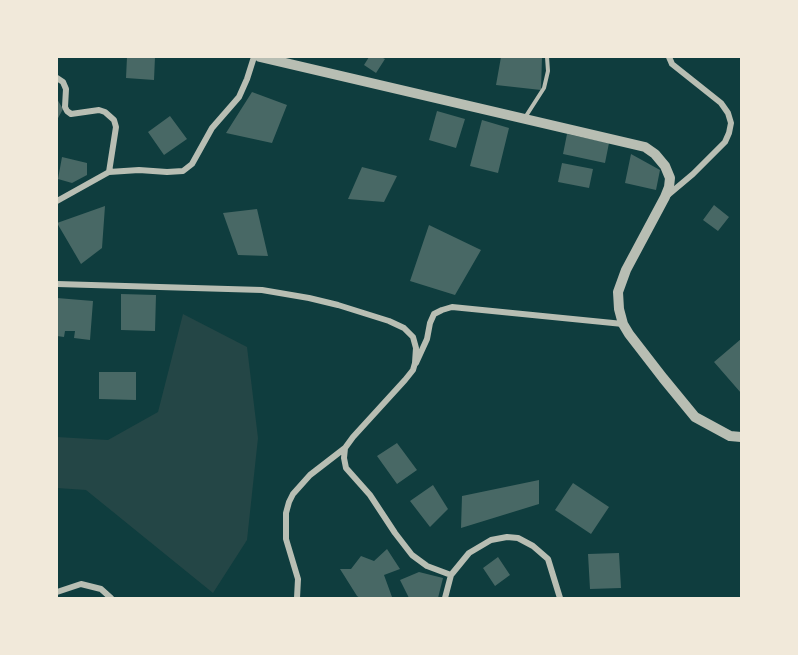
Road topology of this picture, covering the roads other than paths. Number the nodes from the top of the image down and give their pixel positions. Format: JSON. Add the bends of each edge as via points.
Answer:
{"nodes":[{"id":1,"x":254,"y":57,"type":"edge"},
{"id":2,"x":548,"y":57,"type":"edge"},
{"id":3,"x":669,"y":57,"type":"edge"},
{"id":4,"x":268,"y":58,"type":"edge"},
{"id":5,"x":57,"y":78,"type":"edge"},
{"id":6,"x":524,"y":119,"type":"junction"},
{"id":7,"x":109,"y":172,"type":"junction"},
{"id":8,"x":665,"y":197,"type":"junction"},
{"id":9,"x":57,"y":201,"type":"edge"},
{"id":10,"x":57,"y":284,"type":"edge"},
{"id":11,"x":623,"y":324,"type":"junction"},
{"id":12,"x":416,"y":363,"type":"junction"},
{"id":13,"x":741,"y":437,"type":"edge"},
{"id":14,"x":345,"y":448,"type":"junction"},
{"id":15,"x":451,"y":574,"type":"junction"},
{"id":16,"x":57,"y":592,"type":"edge"},
{"id":17,"x":111,"y":598,"type":"edge"},
{"id":18,"x":297,"y":598,"type":"edge"},
{"id":19,"x":445,"y":598,"type":"edge"},
{"id":20,"x":560,"y":598,"type":"edge"}],
"edges":[{"from":1,"to":7,"type":"street","via":[[238,97],[212,128],[192,164],[183,171]]},
{"from":2,"to":6,"type":"lane","via":[[544,88]]},
{"from":3,"to":8,"type":"street","via":[[672,64],[721,103],[731,123],[725,142]]},
{"from":4,"to":6,"type":"street"},
{"from":5,"to":7,"type":"street","via":[[66,89],[65,107],[71,114],[99,110],[114,120]]},
{"from":6,"to":8,"type":"street","via":[[645,147],[655,154],[670,178]]},
{"from":7,"to":9,"type":"street"},
{"from":8,"to":11,"type":"street","via":[[618,292]]},
{"from":10,"to":12,"type":"street","via":[[262,290],[309,298],[370,314],[404,328],[413,337]]},
{"from":11,"to":12,"type":"street","via":[[452,307],[434,314]]},
{"from":11,"to":13,"type":"street","via":[[696,417],[730,436]]},
{"from":12,"to":14,"type":"street"},
{"from":14,"to":15,"type":"street","via":[[346,468],[412,555],[427,566]]},
{"from":14,"to":18,"type":"street","via":[[310,474],[289,502],[286,539],[298,579]]},
{"from":15,"to":19,"type":"street"},
{"from":15,"to":20,"type":"street","via":[[469,553],[491,540],[518,538],[548,559]]},
{"from":16,"to":17,"type":"street","via":[[81,584],[101,589]]}]}
